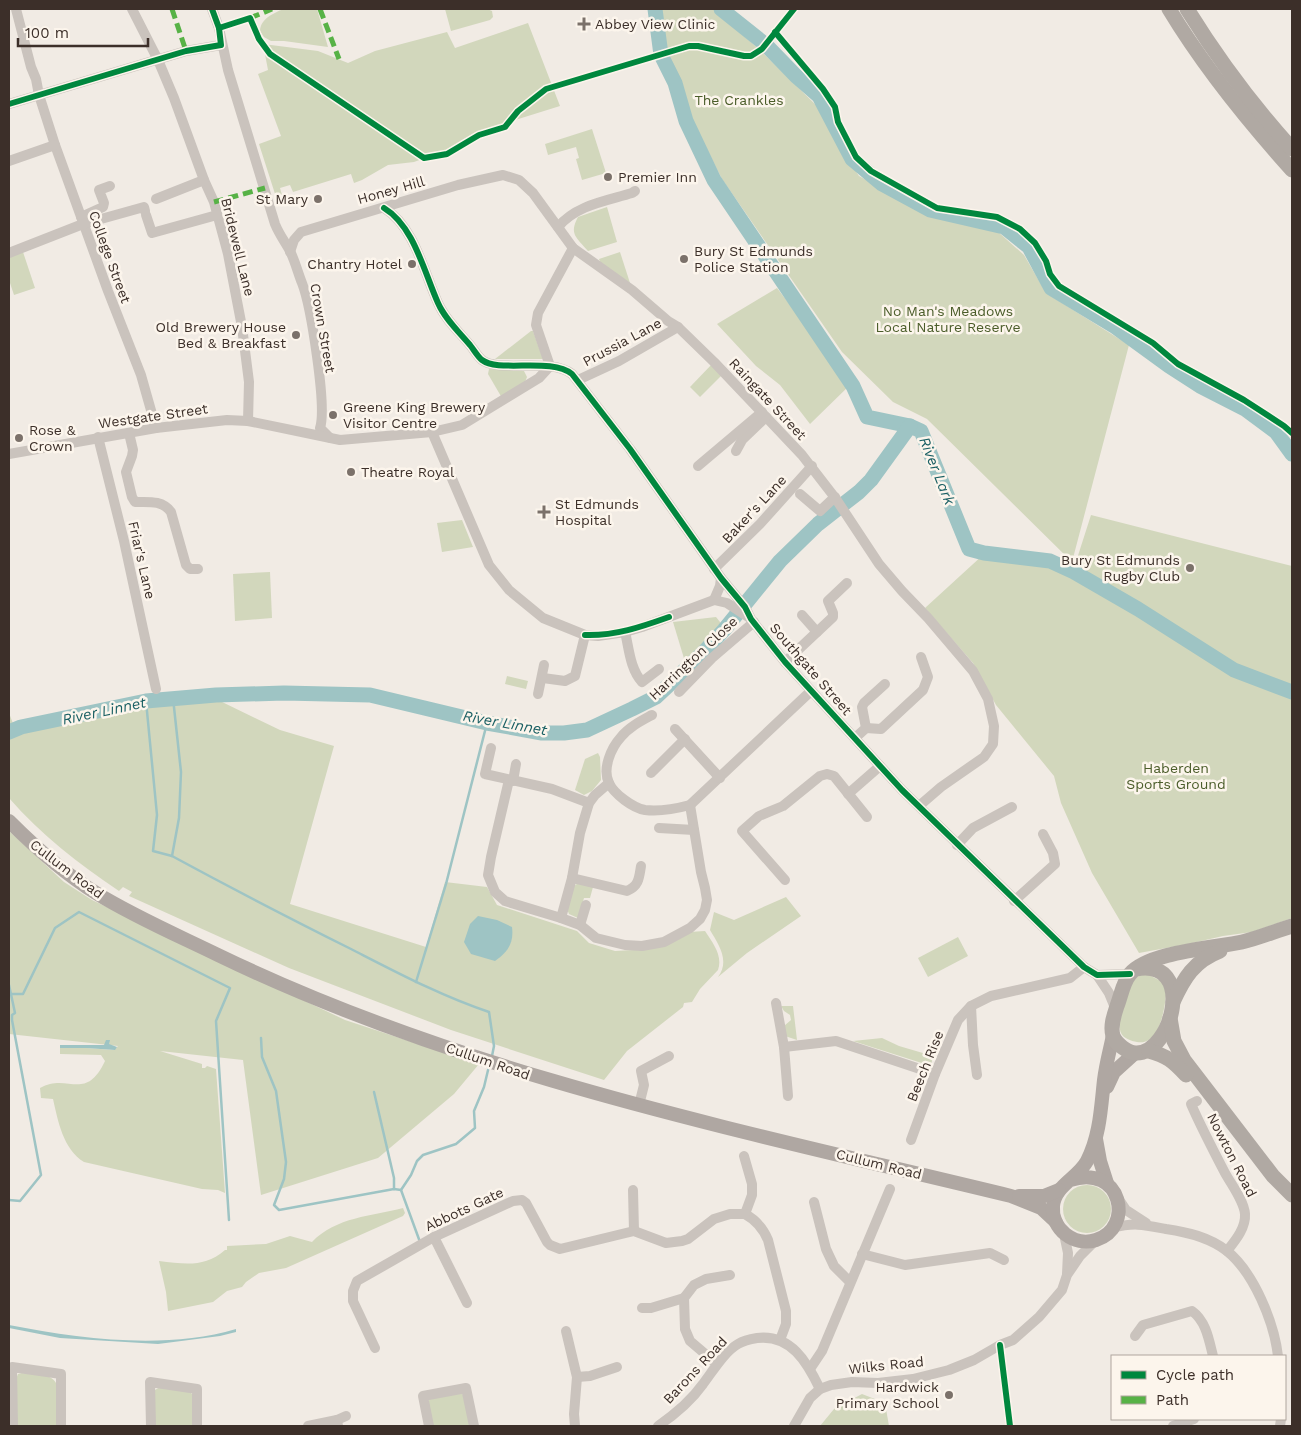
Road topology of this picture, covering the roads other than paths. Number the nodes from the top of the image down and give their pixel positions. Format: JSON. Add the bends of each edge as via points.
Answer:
{"nodes":[{"id":1,"x":16,"y":9,"type":"edge"},
{"id":2,"x":132,"y":9,"type":"edge"},
{"id":3,"x":212,"y":9,"type":"edge"},
{"id":4,"x":1169,"y":9,"type":"edge"},
{"id":5,"x":1187,"y":9,"type":"edge"},
{"id":6,"x":222,"y":45,"type":"junction"},
{"id":7,"x":158,"y":60,"type":"junction"},
{"id":8,"x":39,"y":95,"type":"junction"},
{"id":9,"x":9,"y":104,"type":"edge"},
{"id":10,"x":55,"y":145,"type":"junction"},
{"id":11,"x":1292,"y":149,"type":"edge"},
{"id":12,"x":9,"y":161,"type":"edge"},
{"id":13,"x":1292,"y":170,"type":"edge"},
{"id":14,"x":204,"y":180,"type":"junction"},
{"id":15,"x":110,"y":186,"type":"dead end"},
{"id":16,"x":635,"y":191,"type":"dead end"},
{"id":17,"x":156,"y":199,"type":"dead end"},
{"id":18,"x":384,"y":208,"type":"junction"},
{"id":19,"x":218,"y":215,"type":"junction"},
{"id":20,"x":82,"y":220,"type":"junction"},
{"id":21,"x":276,"y":224,"type":"junction"},
{"id":22,"x":558,"y":227,"type":"junction"},
{"id":23,"x":298,"y":234,"type":"junction"},
{"id":24,"x":573,"y":248,"type":"junction"},
{"id":25,"x":290,"y":252,"type":"junction"},
{"id":26,"x":9,"y":253,"type":"edge"},
{"id":27,"x":678,"y":327,"type":"junction"},
{"id":28,"x":534,"y":366,"type":"junction"},
{"id":29,"x":550,"y":366,"type":"junction"},
{"id":30,"x":539,"y":378,"type":"junction"},
{"id":31,"x":578,"y":380,"type":"junction"},
{"id":32,"x":764,"y":414,"type":"junction"},
{"id":33,"x":248,"y":421,"type":"junction"},
{"id":34,"x":156,"y":428,"type":"junction"},
{"id":35,"x":320,"y":428,"type":"junction"},
{"id":36,"x":129,"y":432,"type":"junction"},
{"id":37,"x":432,"y":432,"type":"junction"},
{"id":38,"x":301,"y":433,"type":"junction"},
{"id":39,"x":98,"y":437,"type":"junction"},
{"id":40,"x":330,"y":438,"type":"junction"},
{"id":41,"x":736,"y":450,"type":"dead end"},
{"id":42,"x":9,"y":454,"type":"edge"},
{"id":43,"x":698,"y":466,"type":"dead end"},
{"id":44,"x":812,"y":466,"type":"junction"},
{"id":45,"x":800,"y":494,"type":"dead end"},
{"id":46,"x":835,"y":498,"type":"junction"},
{"id":47,"x":198,"y":569,"type":"dead end"},
{"id":48,"x":714,"y":569,"type":"junction"},
{"id":49,"x":720,"y":578,"type":"junction"},
{"id":50,"x":847,"y":583,"type":"dead end"},
{"id":51,"x":714,"y":600,"type":"junction"},
{"id":52,"x":741,"y":607,"type":"junction"},
{"id":53,"x":802,"y":615,"type":"dead end"},
{"id":54,"x":752,"y":621,"type":"junction"},
{"id":55,"x":625,"y":632,"type":"junction"},
{"id":56,"x":817,"y":632,"type":"junction"},
{"id":57,"x":585,"y":636,"type":"junction"},
{"id":58,"x":922,"y":657,"type":"dead end"},
{"id":59,"x":785,"y":662,"type":"junction"},
{"id":60,"x":544,"y":665,"type":"dead end"},
{"id":61,"x":659,"y":669,"type":"dead end"},
{"id":62,"x":542,"y":678,"type":"junction"},
{"id":63,"x":884,"y":684,"type":"dead end"},
{"id":64,"x":156,"y":689,"type":"dead end"},
{"id":65,"x":811,"y":691,"type":"junction"},
{"id":66,"x":679,"y":692,"type":"dead end"},
{"id":67,"x":538,"y":694,"type":"dead end"},
{"id":68,"x":652,"y":714,"type":"dead end"},
{"id":69,"x":866,"y":728,"type":"junction"},
{"id":70,"x":675,"y":729,"type":"dead end"},
{"id":71,"x":855,"y":738,"type":"junction"},
{"id":72,"x":685,"y":739,"type":"junction"},
{"id":73,"x":490,"y":748,"type":"dead end"},
{"id":74,"x":516,"y":764,"type":"dead end"},
{"id":75,"x":880,"y":766,"type":"junction"},
{"id":76,"x":651,"y":773,"type":"dead end"},
{"id":77,"x":720,"y":778,"type":"junction"},
{"id":78,"x":511,"y":781,"type":"junction"},
{"id":79,"x":609,"y":783,"type":"junction"},
{"id":80,"x":848,"y":794,"type":"junction"},
{"id":81,"x":589,"y":803,"type":"junction"},
{"id":82,"x":690,"y":805,"type":"junction"},
{"id":83,"x":919,"y":806,"type":"junction"},
{"id":84,"x":1012,"y":806,"type":"dead end"},
{"id":85,"x":867,"y":817,"type":"dead end"},
{"id":86,"x":9,"y":821,"type":"edge"},
{"id":87,"x":659,"y":828,"type":"dead end"},
{"id":88,"x":694,"y":830,"type":"junction"},
{"id":89,"x":1043,"y":834,"type":"dead end"},
{"id":90,"x":957,"y":845,"type":"junction"},
{"id":91,"x":641,"y":866,"type":"dead end"},
{"id":92,"x":572,"y":878,"type":"junction"},
{"id":93,"x":785,"y":880,"type":"dead end"},
{"id":94,"x":1014,"y":901,"type":"junction"},
{"id":95,"x":586,"y":905,"type":"dead end"},
{"id":96,"x":562,"y":918,"type":"junction"},
{"id":97,"x":580,"y":925,"type":"junction"},
{"id":98,"x":1292,"y":926,"type":"edge"},
{"id":99,"x":1292,"y":934,"type":"edge"},
{"id":100,"x":1263,"y":936,"type":"junction"},
{"id":101,"x":1240,"y":942,"type":"junction"},
{"id":102,"x":1084,"y":968,"type":"junction"},
{"id":103,"x":1133,"y":972,"type":"junction"},
{"id":104,"x":1097,"y":975,"type":"junction"},
{"id":105,"x":776,"y":1003,"type":"dead end"},
{"id":106,"x":971,"y":1006,"type":"junction"},
{"id":107,"x":1116,"y":1010,"type":"junction"},
{"id":108,"x":1171,"y":1010,"type":"junction"},
{"id":109,"x":1113,"y":1035,"type":"junction"},
{"id":110,"x":784,"y":1046,"type":"junction"},
{"id":111,"x":1142,"y":1052,"type":"junction"},
{"id":112,"x":669,"y":1056,"type":"dead end"},
{"id":113,"x":935,"y":1074,"type":"junction"},
{"id":114,"x":977,"y":1075,"type":"dead end"},
{"id":115,"x":1103,"y":1091,"type":"junction"},
{"id":116,"x":788,"y":1096,"type":"dead end"},
{"id":117,"x":1197,"y":1101,"type":"dead end"},
{"id":118,"x":640,"y":1105,"type":"junction"},
{"id":119,"x":1217,"y":1105,"type":"junction"},
{"id":120,"x":1096,"y":1138,"type":"junction"},
{"id":121,"x":911,"y":1140,"type":"dead end"},
{"id":122,"x":744,"y":1156,"type":"dead end"},
{"id":123,"x":1070,"y":1180,"type":"junction"},
{"id":124,"x":1107,"y":1183,"type":"junction"},
{"id":125,"x":890,"y":1189,"type":"dead end"},
{"id":126,"x":633,"y":1190,"type":"dead end"},
{"id":127,"x":1059,"y":1190,"type":"junction"},
{"id":128,"x":1292,"y":1195,"type":"edge"},
{"id":129,"x":1011,"y":1196,"type":"junction"},
{"id":130,"x":1117,"y":1197,"type":"junction"},
{"id":131,"x":814,"y":1202,"type":"dead end"},
{"id":132,"x":745,"y":1214,"type":"junction"},
{"id":133,"x":1056,"y":1222,"type":"junction"},
{"id":134,"x":1152,"y":1226,"type":"junction"},
{"id":135,"x":1113,"y":1228,"type":"junction"},
{"id":136,"x":634,"y":1230,"type":"junction"},
{"id":137,"x":1064,"y":1234,"type":"junction"},
{"id":138,"x":434,"y":1237,"type":"junction"},
{"id":139,"x":1096,"y":1240,"type":"junction"},
{"id":140,"x":1227,"y":1251,"type":"junction"},
{"id":141,"x":862,"y":1254,"type":"junction"},
{"id":142,"x":1004,"y":1260,"type":"dead end"},
{"id":143,"x":730,"y":1275,"type":"dead end"},
{"id":144,"x":1068,"y":1275,"type":"junction"},
{"id":145,"x":850,"y":1282,"type":"junction"},
{"id":146,"x":684,"y":1298,"type":"junction"},
{"id":147,"x":467,"y":1303,"type":"dead end"},
{"id":148,"x":642,"y":1308,"type":"dead end"},
{"id":149,"x":566,"y":1331,"type":"dead end"},
{"id":150,"x":1135,"y":1336,"type":"dead end"},
{"id":151,"x":780,"y":1340,"type":"junction"},
{"id":152,"x":375,"y":1348,"type":"dead end"},
{"id":153,"x":1213,"y":1355,"type":"edge"},
{"id":154,"x":1278,"y":1355,"type":"edge"},
{"id":155,"x":717,"y":1364,"type":"junction"},
{"id":156,"x":10,"y":1367,"type":"edge"},
{"id":157,"x":617,"y":1367,"type":"dead end"},
{"id":158,"x":810,"y":1368,"type":"junction"},
{"id":159,"x":577,"y":1377,"type":"junction"},
{"id":160,"x":820,"y":1389,"type":"junction"},
{"id":161,"x":1191,"y":1420,"type":"edge"},
{"id":162,"x":340,"y":1421,"type":"edge"},
{"id":163,"x":13,"y":1426,"type":"edge"},
{"id":164,"x":61,"y":1426,"type":"edge"},
{"id":165,"x":151,"y":1426,"type":"edge"},
{"id":166,"x":197,"y":1426,"type":"edge"},
{"id":167,"x":308,"y":1426,"type":"edge"},
{"id":168,"x":429,"y":1426,"type":"edge"},
{"id":169,"x":474,"y":1426,"type":"edge"},
{"id":170,"x":575,"y":1426,"type":"edge"},
{"id":171,"x":658,"y":1426,"type":"edge"},
{"id":172,"x":794,"y":1426,"type":"edge"},
{"id":173,"x":1173,"y":1426,"type":"edge"}],
"edges":[{"from":1,"to":8,"type":"street","name":"College Street"},
{"from":2,"to":7,"type":"street","name":"Bridewell Lane"},
{"from":3,"to":6,"type":"street","name":"Crown Street"},
{"from":4,"to":13,"type":"highway","via":[[1192,46]]},
{"from":5,"to":11,"type":"highway","via":[[1231,75]]},
{"from":6,"to":7,"type":"street"},
{"from":6,"to":21,"type":"street","name":"Crown Street"},
{"from":7,"to":8,"type":"street"},
{"from":7,"to":14,"type":"street","name":"Bridewell Lane"},
{"from":8,"to":9,"type":"street"},
{"from":8,"to":10,"type":"street","name":"College Street"},
{"from":10,"to":12,"type":"street"},
{"from":10,"to":20,"type":"street","name":"College Street"},
{"from":14,"to":17,"type":"street"},
{"from":14,"to":19,"type":"street","name":"Bridewell Lane"},
{"from":15,"to":20,"type":"street","via":[[99,190],[104,207]]},
{"from":16,"to":22,"type":"street","via":[[581,209]]},
{"from":18,"to":22,"type":"street","name":"Honey Hill","via":[[503,175],[519,180],[533,193]]},
{"from":18,"to":23,"type":"street","name":"Honey Hill"},
{"from":18,"to":28,"type":"street","via":[[408,233],[439,305],[483,361]]},
{"from":19,"to":20,"type":"street","via":[[152,233],[144,207]]},
{"from":19,"to":33,"type":"street","name":"Bridewell Lane","via":[[242,327],[249,382]]},
{"from":20,"to":26,"type":"street"},
{"from":20,"to":34,"type":"street","name":"College Street","via":[[141,375]]},
{"from":21,"to":23,"type":"street"},
{"from":21,"to":25,"type":"street","name":"Crown Street"},
{"from":22,"to":24,"type":"street","name":"Raingate Street"},
{"from":23,"to":25,"type":"street"},
{"from":24,"to":27,"type":"street","name":"Raingate Street"},
{"from":24,"to":29,"type":"street","via":[[538,313],[536,325]]},
{"from":25,"to":35,"type":"street","name":"Crown Street","via":[[310,312],[322,406]]},
{"from":27,"to":31,"type":"street","name":"Prussia Lane"},
{"from":27,"to":32,"type":"street","name":"Raingate Street"},
{"from":28,"to":29,"type":"street"},
{"from":28,"to":30,"type":"street"},
{"from":29,"to":30,"type":"street","name":"Westgate Street"},
{"from":29,"to":31,"type":"street","name":"Southgate Street","via":[[568,371]]},
{"from":30,"to":37,"type":"street","name":"Westgate Street","via":[[462,425]]},
{"from":31,"to":48,"type":"street","name":"Southgate Street"},
{"from":32,"to":41,"type":"street"},
{"from":32,"to":43,"type":"street"},
{"from":32,"to":44,"type":"street","name":"Raingate Street"},
{"from":33,"to":34,"type":"street","name":"Westgate Street","via":[[227,420]]},
{"from":33,"to":38,"type":"street","name":"Westgate Street"},
{"from":34,"to":36,"type":"street","name":"Westgate Street"},
{"from":35,"to":38,"type":"street","name":"Westgate Street","via":[[315,432]]},
{"from":35,"to":40,"type":"street"},
{"from":36,"to":39,"type":"street","name":"Westgate Street"},
{"from":36,"to":47,"type":"street","via":[[133,450],[126,472],[132,497],[135,502],[159,502],[167,506],[186,565],[190,569]]},
{"from":37,"to":40,"type":"street","name":"Westgate Street","via":[[340,440]]},
{"from":37,"to":57,"type":"street","via":[[489,565],[509,590],[543,618]]},
{"from":38,"to":40,"type":"street","name":"Westgate Street"},
{"from":39,"to":42,"type":"street","name":"Westgate Street"},
{"from":39,"to":64,"type":"street","name":"Friar's Lane"},
{"from":44,"to":46,"type":"street","name":"Raingate Street"},
{"from":44,"to":48,"type":"street","name":"Baker's Lane"},
{"from":45,"to":46,"type":"street","via":[[820,511]]},
{"from":46,"to":83,"type":"street","name":"Raingate Street","via":[[879,564],[973,670],[988,699],[994,726],[993,744],[984,757]]},
{"from":48,"to":49,"type":"street","name":"Southgate Street"},
{"from":49,"to":51,"type":"street"},
{"from":49,"to":52,"type":"street","name":"Southgate Street"},
{"from":50,"to":56,"type":"street","via":[[828,601],[832,617]]},
{"from":51,"to":52,"type":"street"},
{"from":51,"to":55,"type":"street"},
{"from":52,"to":54,"type":"street","name":"Southgate Street"},
{"from":53,"to":56,"type":"street"},
{"from":54,"to":59,"type":"street","name":"Southgate Street"},
{"from":54,"to":66,"type":"street","name":"Harrington Close"},
{"from":55,"to":57,"type":"street"},
{"from":55,"to":61,"type":"street","via":[[638,679],[642,682]]},
{"from":56,"to":59,"type":"street"},
{"from":57,"to":62,"type":"street","via":[[574,676],[565,681]]},
{"from":58,"to":69,"type":"street","via":[[928,677],[924,690],[880,729]]},
{"from":59,"to":65,"type":"street","name":"Southgate Street"},
{"from":60,"to":62,"type":"street"},
{"from":62,"to":67,"type":"street"},
{"from":63,"to":69,"type":"street","via":[[864,703],[862,712]]},
{"from":65,"to":71,"type":"street","name":"Southgate Street"},
{"from":65,"to":77,"type":"street"},
{"from":68,"to":79,"type":"street","via":[[620,737],[607,766]]},
{"from":69,"to":71,"type":"street"},
{"from":70,"to":72,"type":"street"},
{"from":71,"to":75,"type":"street","name":"Southgate Street"},
{"from":72,"to":76,"type":"street"},
{"from":72,"to":77,"type":"street"},
{"from":73,"to":78,"type":"street","via":[[485,774]]},
{"from":74,"to":78,"type":"street"},
{"from":75,"to":80,"type":"street"},
{"from":75,"to":83,"type":"street","name":"Southgate Street"},
{"from":77,"to":82,"type":"street"},
{"from":78,"to":81,"type":"street","via":[[552,789]]},
{"from":78,"to":96,"type":"street","via":[[488,875],[495,892],[505,901]]},
{"from":79,"to":81,"type":"street"},
{"from":79,"to":82,"type":"street","via":[[625,801],[644,810],[669,811]]},
{"from":80,"to":85,"type":"street"},
{"from":80,"to":93,"type":"street","via":[[834,776],[824,774],[784,806],[759,816],[742,831]]},
{"from":81,"to":92,"type":"street"},
{"from":82,"to":88,"type":"street"},
{"from":83,"to":90,"type":"street","name":"Southgate Street"},
{"from":84,"to":90,"type":"street","via":[[973,828]]},
{"from":86,"to":118,"type":"main road","name":"Cullum Road","via":[[58,865],[95,892],[129,912],[276,983],[492,1063]]},
{"from":87,"to":88,"type":"street"},
{"from":88,"to":97,"type":"street","via":[[707,900],[700,919],[690,928],[664,942],[642,946],[596,938]]},
{"from":89,"to":94,"type":"street","via":[[1055,864]]},
{"from":90,"to":94,"type":"street","name":"Southgate Street"},
{"from":91,"to":92,"type":"street","via":[[639,881],[627,891]]},
{"from":92,"to":96,"type":"street"},
{"from":94,"to":102,"type":"street","name":"Southgate Street"},
{"from":95,"to":97,"type":"street"},
{"from":96,"to":97,"type":"street"},
{"from":98,"to":100,"type":"highway"},
{"from":99,"to":100,"type":"highway"},
{"from":100,"to":101,"type":"highway"},
{"from":101,"to":103,"type":"highway","via":[[1160,958]]},
{"from":101,"to":108,"type":"highway","via":[[1200,960],[1189,973]]},
{"from":102,"to":104,"type":"street","name":"Southgate Street"},
{"from":102,"to":106,"type":"street","name":"Beech Rise","via":[[1070,978],[991,996]]},
{"from":103,"to":104,"type":"street"},
{"from":103,"to":107,"type":"highway"},
{"from":103,"to":108,"type":"highway","via":[[1143,968],[1156,969],[1167,977],[1172,990]]},
{"from":104,"to":107,"type":"street"},
{"from":105,"to":110,"type":"street"},
{"from":106,"to":113,"type":"street","name":"Beech Rise","via":[[958,1020]]},
{"from":106,"to":114,"type":"street"},
{"from":107,"to":109,"type":"highway"},
{"from":108,"to":111,"type":"highway","via":[[1166,1029],[1158,1041]]},
{"from":108,"to":119,"type":"highway","via":[[1170,1026],[1177,1048]]},
{"from":109,"to":111,"type":"highway","via":[[1122,1047]]},
{"from":109,"to":115,"type":"main road"},
{"from":110,"to":113,"type":"street","via":[[836,1041]]},
{"from":110,"to":116,"type":"street"},
{"from":111,"to":115,"type":"main road","via":[[1114,1072]]},
{"from":111,"to":119,"type":"highway","via":[[1162,1054],[1171,1060]]},
{"from":112,"to":118,"type":"street","via":[[642,1071],[644,1084]]},
{"from":113,"to":121,"type":"street","name":"Beech Rise"},
{"from":115,"to":120,"type":"main road"},
{"from":117,"to":140,"type":"street","name":"Nowton Road","via":[[1191,1104],[1245,1214],[1239,1236]]},
{"from":118,"to":129,"type":"main road","name":"Cullum Road"},
{"from":119,"to":128,"type":"highway"},
{"from":120,"to":123,"type":"main road","via":[[1086,1163]]},
{"from":120,"to":124,"type":"main road"},
{"from":122,"to":132,"type":"street","via":[[752,1184]]},
{"from":123,"to":124,"type":"main road","via":[[1082,1176],[1095,1177]]},
{"from":123,"to":127,"type":"main road"},
{"from":124,"to":130,"type":"main road"},
{"from":125,"to":141,"type":"street"},
{"from":126,"to":136,"type":"street"},
{"from":127,"to":129,"type":"main road","name":"Cullum Road","via":[[1044,1196]]},
{"from":127,"to":133,"type":"main road","via":[[1053,1206]]},
{"from":129,"to":133,"type":"main road","name":"Cullum Road","via":[[1041,1208]]},
{"from":130,"to":134,"type":"street","via":[[1126,1210]]},
{"from":130,"to":135,"type":"main road","via":[[1118,1219]]},
{"from":131,"to":145,"type":"street","via":[[826,1249],[834,1266]]},
{"from":132,"to":136,"type":"street","via":[[714,1219],[688,1239],[672,1243]]},
{"from":132,"to":151,"type":"street","via":[[754,1219],[768,1240],[786,1311],[786,1324]]},
{"from":133,"to":137,"type":"main road"},
{"from":134,"to":135,"type":"street","via":[[1133,1224]]},
{"from":134,"to":140,"type":"street","via":[[1191,1233]]},
{"from":135,"to":139,"type":"main road"},
{"from":136,"to":138,"type":"street","name":"Abbots Gate","via":[[555,1248],[547,1242],[526,1203],[518,1200]]},
{"from":137,"to":139,"type":"main road","via":[[1074,1240]]},
{"from":137,"to":144,"type":"street"},
{"from":138,"to":147,"type":"street"},
{"from":138,"to":152,"type":"street","name":"Abbots Gate","via":[[360,1278],[355,1284],[353,1300]]},
{"from":139,"to":144,"type":"street","name":"Wilks Road"},
{"from":140,"to":154,"type":"street","via":[[1260,1297]]},
{"from":141,"to":142,"type":"street","via":[[905,1265],[990,1253]]},
{"from":141,"to":145,"type":"street"},
{"from":143,"to":146,"type":"street","via":[[706,1279],[694,1285]]},
{"from":144,"to":160,"type":"street","name":"Wilks Road","via":[[1062,1290],[1039,1317],[1013,1340],[974,1360],[949,1370],[913,1378],[852,1382]]},
{"from":145,"to":158,"type":"street","via":[[822,1352]]},
{"from":146,"to":148,"type":"street"},
{"from":146,"to":155,"type":"street","via":[[685,1328],[690,1341]]},
{"from":149,"to":159,"type":"street"},
{"from":150,"to":153,"type":"street","via":[[1143,1325],[1192,1310],[1205,1328]]},
{"from":151,"to":155,"type":"street","name":"Barons Road","via":[[769,1337],[738,1344]]},
{"from":151,"to":158,"type":"street"},
{"from":155,"to":171,"type":"street","name":"Barons Road","via":[[686,1403]]},
{"from":156,"to":163,"type":"street"},
{"from":156,"to":164,"type":"street","via":[[65,1375]]},
{"from":157,"to":159,"type":"street"},
{"from":158,"to":160,"type":"street"},
{"from":159,"to":170,"type":"street"},
{"from":160,"to":172,"type":"street","via":[[810,1398]]},
{"from":161,"to":173,"type":"street"},
{"from":162,"to":167,"type":"street"},
{"from":165,"to":166,"type":"street","via":[[146,1381],[201,1390]]},
{"from":168,"to":169,"type":"street","via":[[419,1396],[470,1386]]}]}
